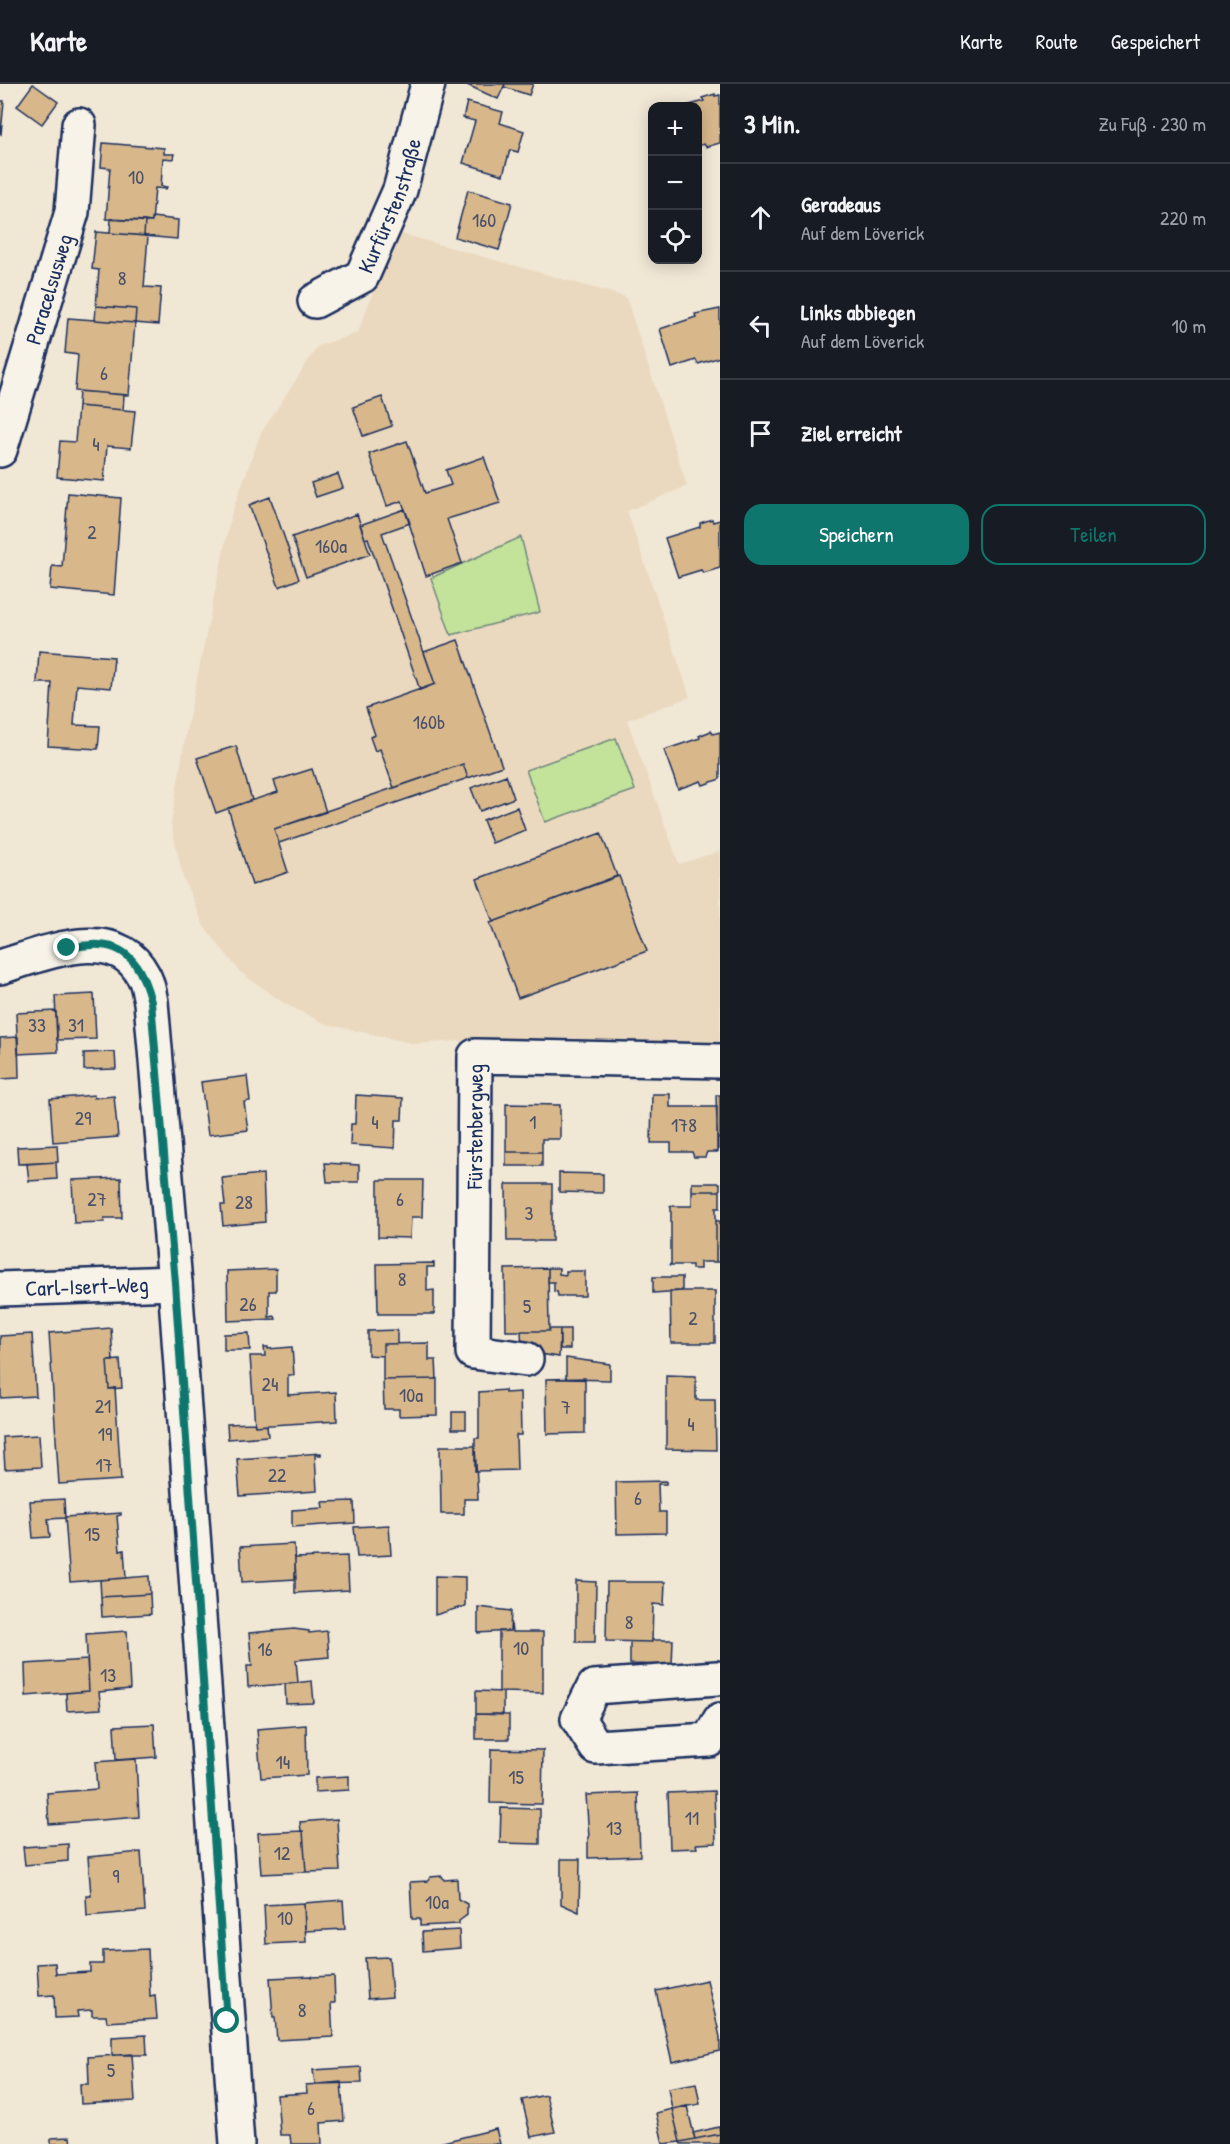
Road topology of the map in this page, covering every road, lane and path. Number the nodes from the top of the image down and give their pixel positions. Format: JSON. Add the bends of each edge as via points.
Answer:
{"nodes":[{"id":1,"x":428,"y":84,"type":"edge"},
{"id":2,"x":79,"y":125,"type":"dead end"},
{"id":3,"x":315,"y":301,"type":"dead end"},
{"id":4,"x":0,"y":450,"type":"edge"},
{"id":5,"x":0,"y":967,"type":"edge"},
{"id":6,"x":720,"y":1061,"type":"edge"},
{"id":7,"x":175,"y":1283,"type":"junction"},
{"id":8,"x":0,"y":1290,"type":"edge"},
{"id":9,"x":526,"y":1359,"type":"dead end"},
{"id":10,"x":719,"y":1677,"type":"edge"},
{"id":11,"x":720,"y":1720,"type":"edge"},
{"id":12,"x":237,"y":2144,"type":"edge"}],
"edges":[{"from":1,"to":3,"type":"street","name":"Kurfürstenstraße","via":[[400,190],[362,276]]},
{"from":2,"to":4,"type":"street","name":"Paracelsusweg","via":[[72,212]]},
{"from":5,"to":7,"type":"street","via":[[67,948],[100,945],[118,949],[144,976],[151,1002]]},
{"from":6,"to":9,"type":"street","name":"Fürstenbergweg","via":[[475,1056],[473,1352]]},
{"from":7,"to":8,"type":"street","name":"Carl-Isert-Weg"},
{"from":7,"to":12,"type":"street"},
{"from":10,"to":11,"type":"street","via":[[594,1688],[578,1719],[596,1747],[709,1740]]}]}
